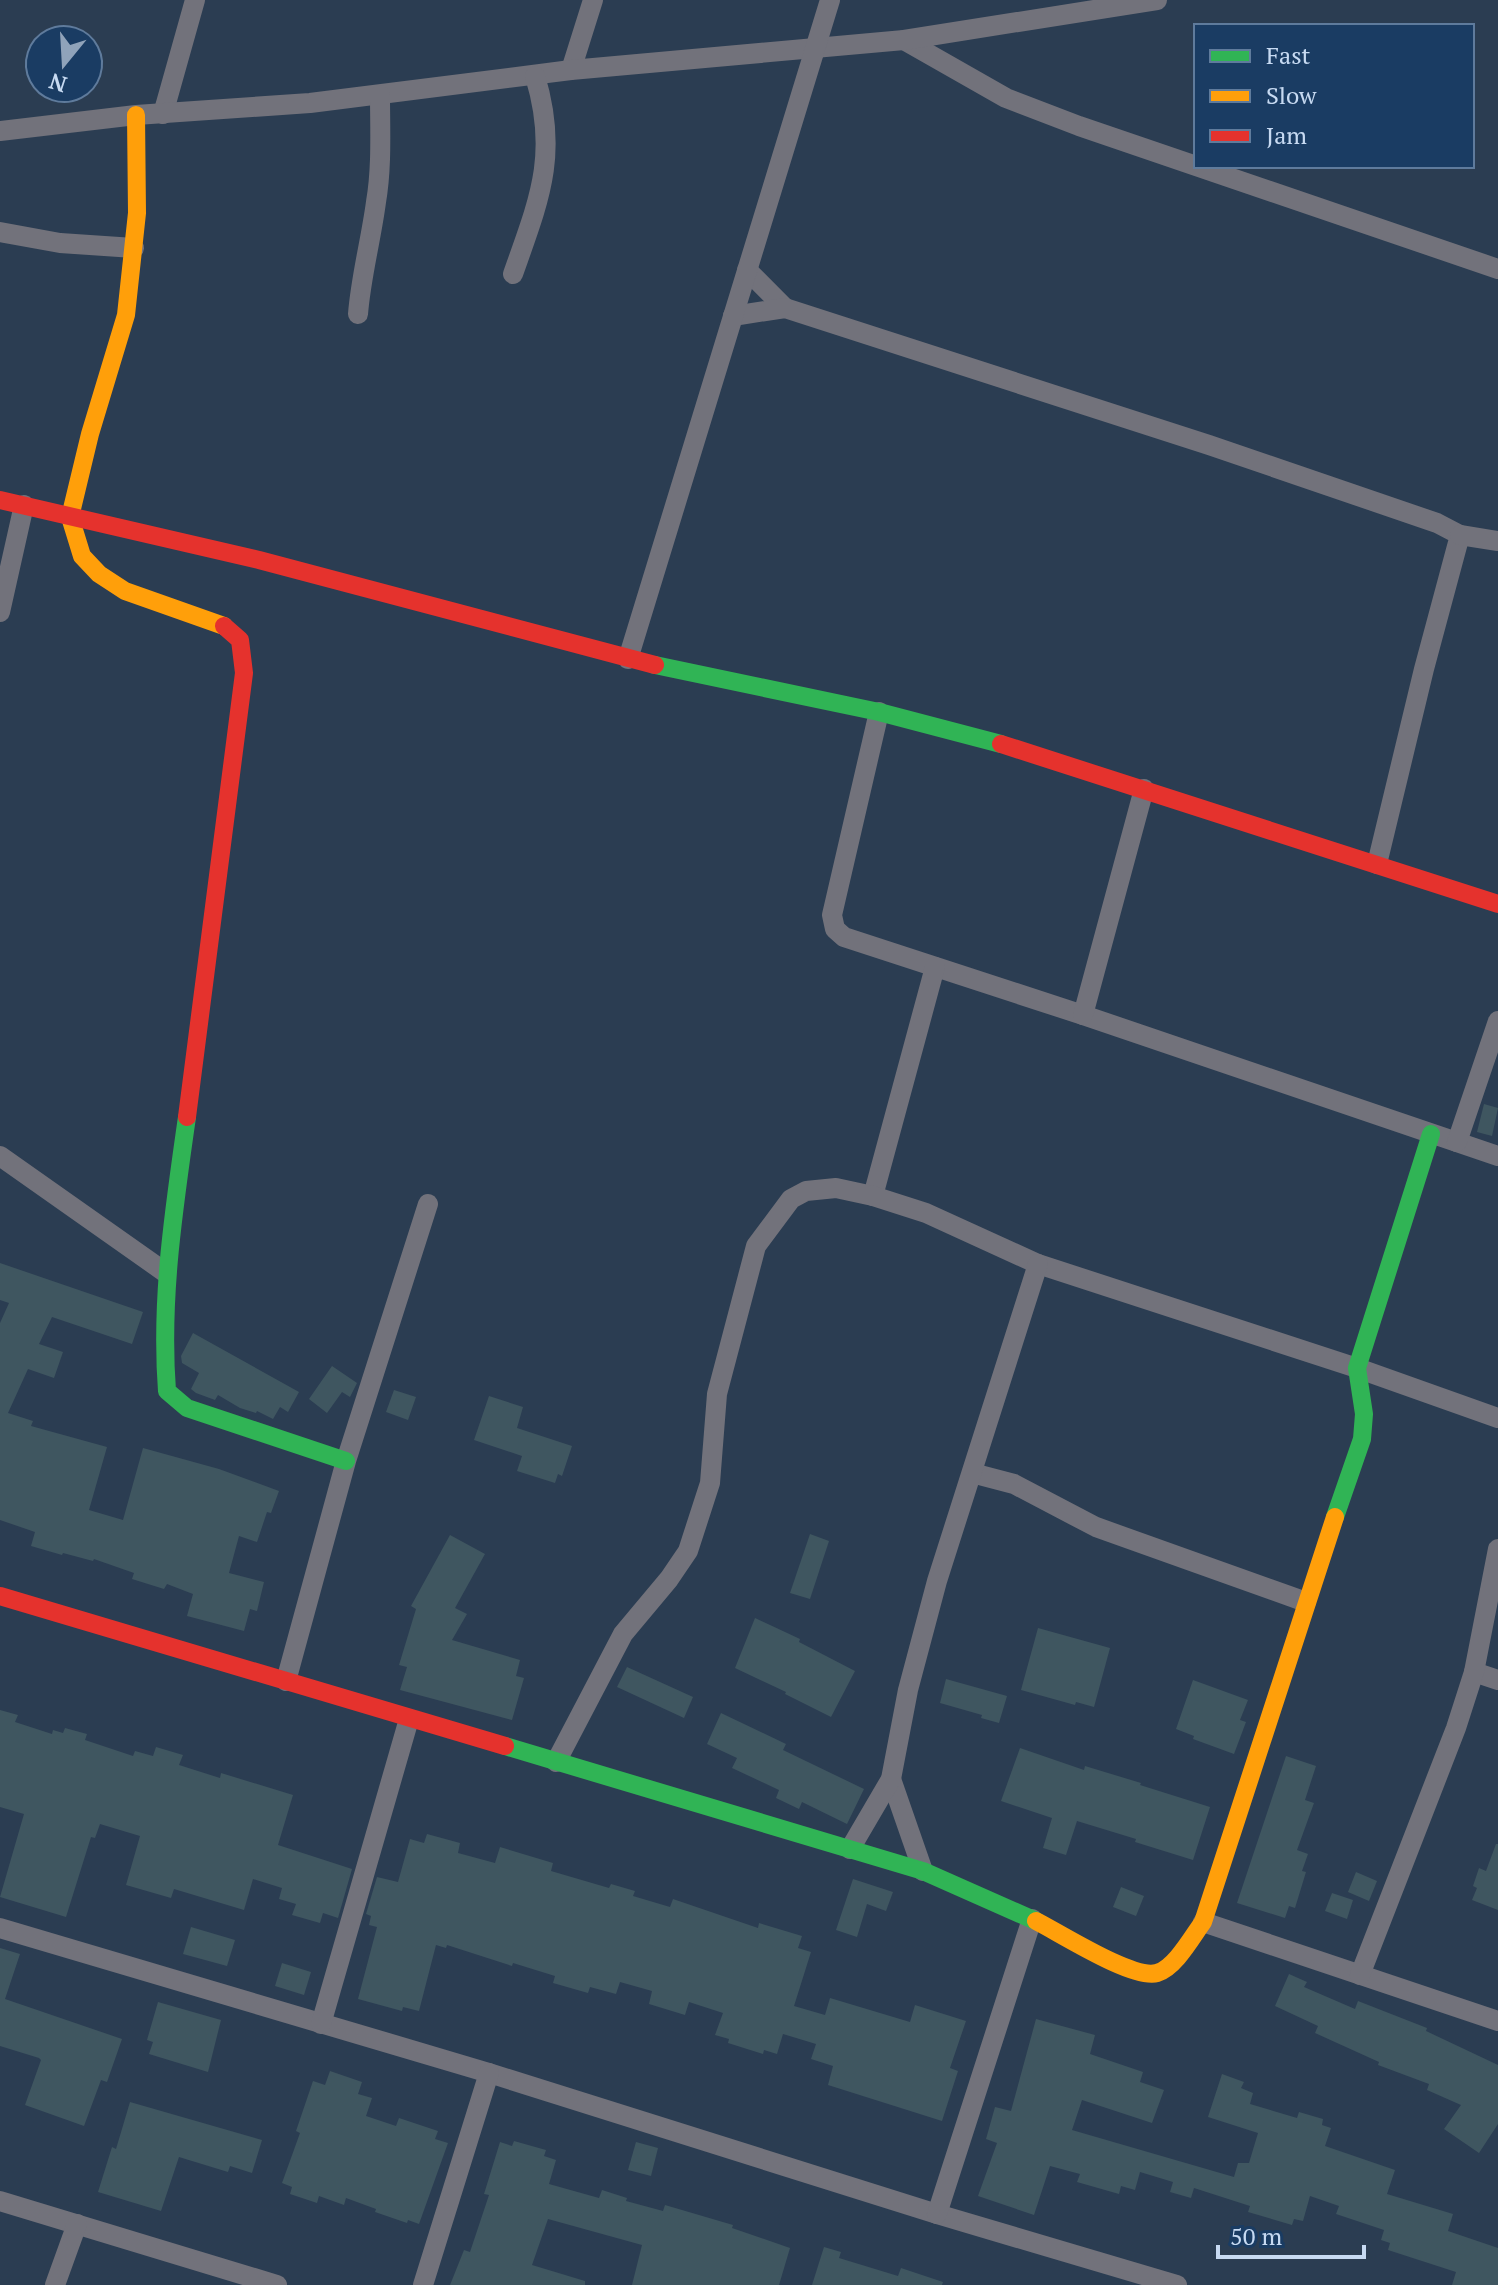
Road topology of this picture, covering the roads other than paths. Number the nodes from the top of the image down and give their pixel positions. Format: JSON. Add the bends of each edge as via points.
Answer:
{"nodes":[{"id":1,"x":195,"y":0,"type":"edge"},
{"id":2,"x":593,"y":0,"type":"edge"},
{"id":3,"x":830,"y":0,"type":"edge"},
{"id":4,"x":1157,"y":0,"type":"edge"},
{"id":5,"x":904,"y":40,"type":"junction"},
{"id":6,"x":814,"y":49,"type":"junction"},
{"id":7,"x":571,"y":70,"type":"junction"},
{"id":8,"x":535,"y":76,"type":"junction"},
{"id":9,"x":380,"y":95,"type":"junction"},
{"id":10,"x":163,"y":114,"type":"junction"},
{"id":11,"x":136,"y":115,"type":"junction"},
{"id":12,"x":0,"y":131,"type":"edge"},
{"id":13,"x":1194,"y":164,"type":"edge"},
{"id":14,"x":1204,"y":168,"type":"edge"},
{"id":15,"x":0,"y":232,"type":"edge"},
{"id":16,"x":134,"y":248,"type":"junction"},
{"id":17,"x":1498,"y":269,"type":"edge"},
{"id":18,"x":747,"y":270,"type":"junction"},
{"id":19,"x":513,"y":274,"type":"dead end"},
{"id":20,"x":785,"y":308,"type":"junction"},
{"id":21,"x":358,"y":314,"type":"dead end"},
{"id":22,"x":733,"y":316,"type":"junction"},
{"id":23,"x":0,"y":500,"type":"edge"},
{"id":24,"x":24,"y":505,"type":"junction"},
{"id":25,"x":70,"y":517,"type":"junction"},
{"id":26,"x":1460,"y":535,"type":"junction"},
{"id":27,"x":1498,"y":541,"type":"edge"},
{"id":28,"x":0,"y":612,"type":"edge"},
{"id":29,"x":628,"y":659,"type":"junction"},
{"id":30,"x":879,"y":712,"type":"junction"},
{"id":31,"x":1144,"y":789,"type":"junction"},
{"id":32,"x":1377,"y":864,"type":"junction"},
{"id":33,"x":1498,"y":904,"type":"edge"},
{"id":34,"x":935,"y":967,"type":"junction"},
{"id":35,"x":1083,"y":1015,"type":"junction"},
{"id":36,"x":1498,"y":1021,"type":"edge"},
{"id":37,"x":1431,"y":1134,"type":"junction"},
{"id":38,"x":1457,"y":1142,"type":"junction"},
{"id":39,"x":0,"y":1156,"type":"edge"},
{"id":40,"x":1498,"y":1156,"type":"edge"},
{"id":41,"x":873,"y":1196,"type":"junction"},
{"id":42,"x":428,"y":1204,"type":"dead end"},
{"id":43,"x":1038,"y":1264,"type":"junction"},
{"id":44,"x":166,"y":1273,"type":"junction"},
{"id":45,"x":1357,"y":1368,"type":"junction"},
{"id":46,"x":1498,"y":1418,"type":"edge"},
{"id":47,"x":346,"y":1461,"type":"junction"},
{"id":48,"x":972,"y":1473,"type":"junction"},
{"id":49,"x":1498,"y":1549,"type":"edge"},
{"id":50,"x":0,"y":1596,"type":"edge"},
{"id":51,"x":1306,"y":1602,"type":"junction"},
{"id":52,"x":1474,"y":1672,"type":"junction"},
{"id":53,"x":1498,"y":1680,"type":"edge"},
{"id":54,"x":286,"y":1681,"type":"junction"},
{"id":55,"x":409,"y":1719,"type":"junction"},
{"id":56,"x":556,"y":1762,"type":"junction"},
{"id":57,"x":891,"y":1779,"type":"junction"},
{"id":58,"x":850,"y":1849,"type":"junction"},
{"id":59,"x":923,"y":1871,"type":"junction"},
{"id":60,"x":1032,"y":1919,"type":"junction"},
{"id":61,"x":1203,"y":1922,"type":"junction"},
{"id":62,"x":0,"y":1928,"type":"edge"},
{"id":63,"x":1360,"y":1975,"type":"junction"},
{"id":64,"x":1498,"y":2021,"type":"edge"},
{"id":65,"x":321,"y":2024,"type":"junction"},
{"id":66,"x":489,"y":2073,"type":"junction"},
{"id":67,"x":0,"y":2201,"type":"edge"},
{"id":68,"x":937,"y":2214,"type":"junction"},
{"id":69,"x":77,"y":2224,"type":"junction"},
{"id":70,"x":55,"y":2285,"type":"edge"},
{"id":71,"x":277,"y":2285,"type":"edge"},
{"id":72,"x":423,"y":2285,"type":"edge"},
{"id":73,"x":1177,"y":2285,"type":"edge"}],
"edges":[{"from":1,"to":10,"type":"street"},
{"from":2,"to":7,"type":"street"},
{"from":3,"to":6,"type":"street"},
{"from":4,"to":5,"type":"street"},
{"from":5,"to":6,"type":"street"},
{"from":5,"to":13,"type":"street","via":[[1006,98]]},
{"from":6,"to":7,"type":"street"},
{"from":6,"to":18,"type":"street"},
{"from":7,"to":8,"type":"street"},
{"from":8,"to":9,"type":"street"},
{"from":8,"to":19,"type":"street","via":[[545,109],[544,178]]},
{"from":9,"to":10,"type":"street"},
{"from":9,"to":21,"type":"street","via":[[377,200]]},
{"from":10,"to":11,"type":"street"},
{"from":11,"to":12,"type":"street"},
{"from":11,"to":16,"type":"street"},
{"from":14,"to":17,"type":"street"},
{"from":15,"to":16,"type":"street"},
{"from":16,"to":25,"type":"street","via":[[126,315]]},
{"from":18,"to":20,"type":"street"},
{"from":18,"to":22,"type":"street"},
{"from":20,"to":22,"type":"street"},
{"from":20,"to":26,"type":"street","via":[[1209,445]]},
{"from":22,"to":29,"type":"street"},
{"from":23,"to":24,"type":"street"},
{"from":24,"to":25,"type":"street"},
{"from":24,"to":28,"type":"street"},
{"from":25,"to":29,"type":"street","via":[[259,560]]},
{"from":25,"to":44,"type":"street","via":[[82,556],[99,574],[125,591],[224,626],[240,640],[244,673]]},
{"from":26,"to":27,"type":"street"},
{"from":26,"to":32,"type":"street"},
{"from":29,"to":30,"type":"street"},
{"from":30,"to":31,"type":"street"},
{"from":30,"to":34,"type":"street","via":[[832,915],[835,929],[844,937]]},
{"from":31,"to":32,"type":"street"},
{"from":31,"to":35,"type":"street"},
{"from":32,"to":33,"type":"street"},
{"from":34,"to":35,"type":"street"},
{"from":34,"to":41,"type":"street"},
{"from":35,"to":37,"type":"street"},
{"from":36,"to":38,"type":"street"},
{"from":37,"to":38,"type":"street"},
{"from":37,"to":45,"type":"street"},
{"from":38,"to":40,"type":"street"},
{"from":39,"to":44,"type":"street"},
{"from":41,"to":43,"type":"street","via":[[926,1213]]},
{"from":41,"to":56,"type":"street","via":[[836,1188],[806,1191],[791,1199],[756,1246],[717,1394],[710,1483],[688,1551],[623,1634]]},
{"from":42,"to":47,"type":"street"},
{"from":43,"to":45,"type":"street"},
{"from":43,"to":48,"type":"street"},
{"from":44,"to":47,"type":"street","via":[[167,1391],[187,1408]]},
{"from":45,"to":46,"type":"street"},
{"from":45,"to":51,"type":"street","via":[[1362,1439]]},
{"from":47,"to":54,"type":"street"},
{"from":48,"to":51,"type":"street","via":[[1014,1484],[1096,1527]]},
{"from":48,"to":57,"type":"street","via":[[912,1672]]},
{"from":49,"to":52,"type":"street"},
{"from":50,"to":54,"type":"street"},
{"from":51,"to":61,"type":"street"},
{"from":52,"to":53,"type":"street"},
{"from":52,"to":63,"type":"street"},
{"from":54,"to":55,"type":"street"},
{"from":55,"to":56,"type":"street"},
{"from":55,"to":65,"type":"street"},
{"from":56,"to":58,"type":"street"},
{"from":57,"to":58,"type":"street"},
{"from":57,"to":59,"type":"street"},
{"from":58,"to":59,"type":"street"},
{"from":59,"to":60,"type":"street"},
{"from":60,"to":61,"type":"street","via":[[1133,1972],[1157,1973],[1177,1958]]},
{"from":60,"to":68,"type":"street"},
{"from":61,"to":63,"type":"street"},
{"from":62,"to":65,"type":"street"},
{"from":63,"to":64,"type":"street"},
{"from":65,"to":66,"type":"street"},
{"from":66,"to":68,"type":"street"},
{"from":66,"to":72,"type":"street"},
{"from":67,"to":69,"type":"street"},
{"from":68,"to":73,"type":"street"},
{"from":69,"to":70,"type":"street"},
{"from":69,"to":71,"type":"street"}]}
